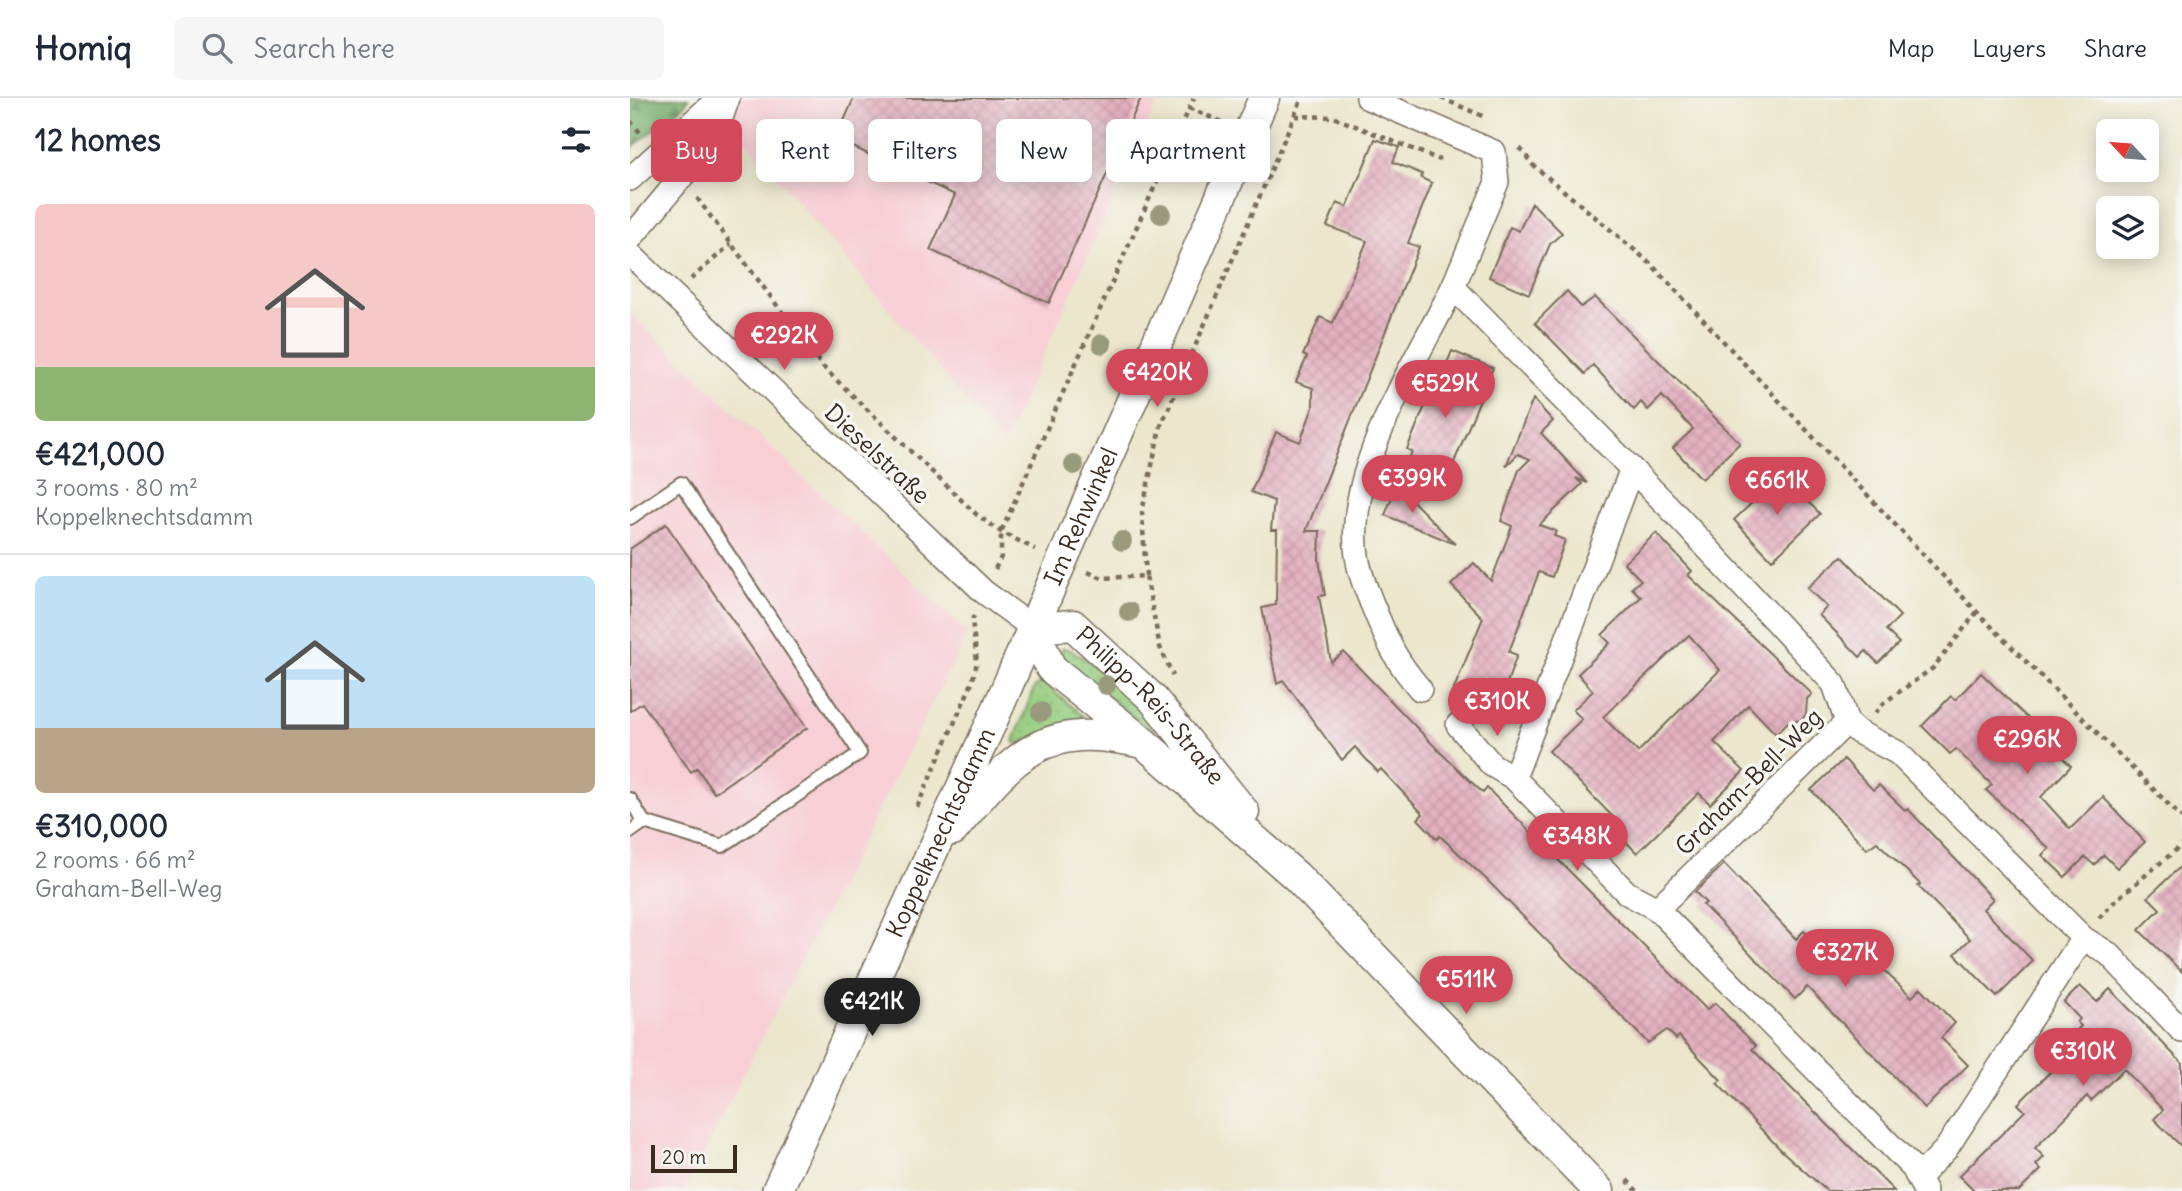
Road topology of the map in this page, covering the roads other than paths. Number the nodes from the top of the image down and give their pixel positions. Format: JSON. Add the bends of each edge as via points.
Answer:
{"nodes":[{"id":1,"x":719,"y":98,"type":"edge"},
{"id":2,"x":728,"y":98,"type":"edge"},
{"id":3,"x":1264,"y":98,"type":"edge"},
{"id":4,"x":1368,"y":98,"type":"edge"},
{"id":5,"x":630,"y":179,"type":"edge"},
{"id":6,"x":630,"y":239,"type":"edge"},
{"id":7,"x":630,"y":254,"type":"edge"},
{"id":8,"x":1452,"y":288,"type":"junction"},
{"id":9,"x":1631,"y":471,"type":"junction"},
{"id":10,"x":630,"y":518,"type":"edge"},
{"id":11,"x":1033,"y":628,"type":"junction"},
{"id":12,"x":1420,"y":689,"type":"dead end"},
{"id":13,"x":1458,"y":725,"type":"dead end"},
{"id":14,"x":1852,"y":727,"type":"junction"},
{"id":15,"x":1145,"y":744,"type":"junction"},
{"id":16,"x":1514,"y":778,"type":"junction"},
{"id":17,"x":630,"y":800,"type":"edge"},
{"id":18,"x":644,"y":822,"type":"junction"},
{"id":19,"x":630,"y":832,"type":"edge"},
{"id":20,"x":924,"y":865,"type":"junction"},
{"id":21,"x":1296,"y":876,"type":"junction"},
{"id":22,"x":1657,"y":909,"type":"junction"},
{"id":23,"x":2083,"y":939,"type":"junction"},
{"id":24,"x":2182,"y":1031,"type":"edge"},
{"id":25,"x":1609,"y":1181,"type":"edge"},
{"id":26,"x":1922,"y":1184,"type":"edge"},
{"id":27,"x":777,"y":1191,"type":"edge"}],
"edges":[{"from":1,"to":5,"type":"street"},
{"from":2,"to":6,"type":"street","via":[[714,138]]},
{"from":3,"to":11,"type":"street","name":"Im Rehwinkel"},
{"from":4,"to":8,"type":"street","via":[[1494,152],[1497,182]]},
{"from":7,"to":11,"type":"street","name":"Dieselstraße","via":[[984,592]]},
{"from":8,"to":9,"type":"street","name":"Graham-Bell-Weg"},
{"from":8,"to":12,"type":"street","via":[[1379,435],[1360,486],[1357,522],[1357,554],[1364,584],[1395,660]]},
{"from":9,"to":14,"type":"street","name":"Graham-Bell-Weg","via":[[1834,684]]},
{"from":9,"to":16,"type":"street"},
{"from":10,"to":18,"type":"lane","via":[[681,483],[860,752],[722,846]]},
{"from":11,"to":15,"type":"street","name":"Philipp-Reis-Straße","via":[[1051,668]]},
{"from":11,"to":20,"type":"street","name":"Koppelknechtsdamm"},
{"from":11,"to":21,"type":"street","name":"Philipp-Reis-Straße","via":[[1073,625],[1152,698]]},
{"from":13,"to":16,"type":"street","via":[[1492,765]]},
{"from":14,"to":22,"type":"street","name":"Graham-Bell-Weg"},
{"from":14,"to":23,"type":"street","name":"Graham-Bell-Weg","via":[[1898,753]]},
{"from":15,"to":20,"type":"street","via":[[1078,734],[1038,746],[1009,763]]},
{"from":15,"to":21,"type":"street","name":"Philipp-Reis-Straße"},
{"from":16,"to":22,"type":"street","via":[[1627,893]]},
{"from":17,"to":18,"type":"lane"},
{"from":18,"to":19,"type":"lane"},
{"from":20,"to":27,"type":"street","name":"Koppelknechtsdamm"},
{"from":21,"to":25,"type":"street","name":"Philipp-Reis-Straße"},
{"from":22,"to":26,"type":"street"},
{"from":23,"to":24,"type":"street","name":"Graham-Bell-Weg","via":[[2109,954]]},
{"from":23,"to":26,"type":"street"}]}
